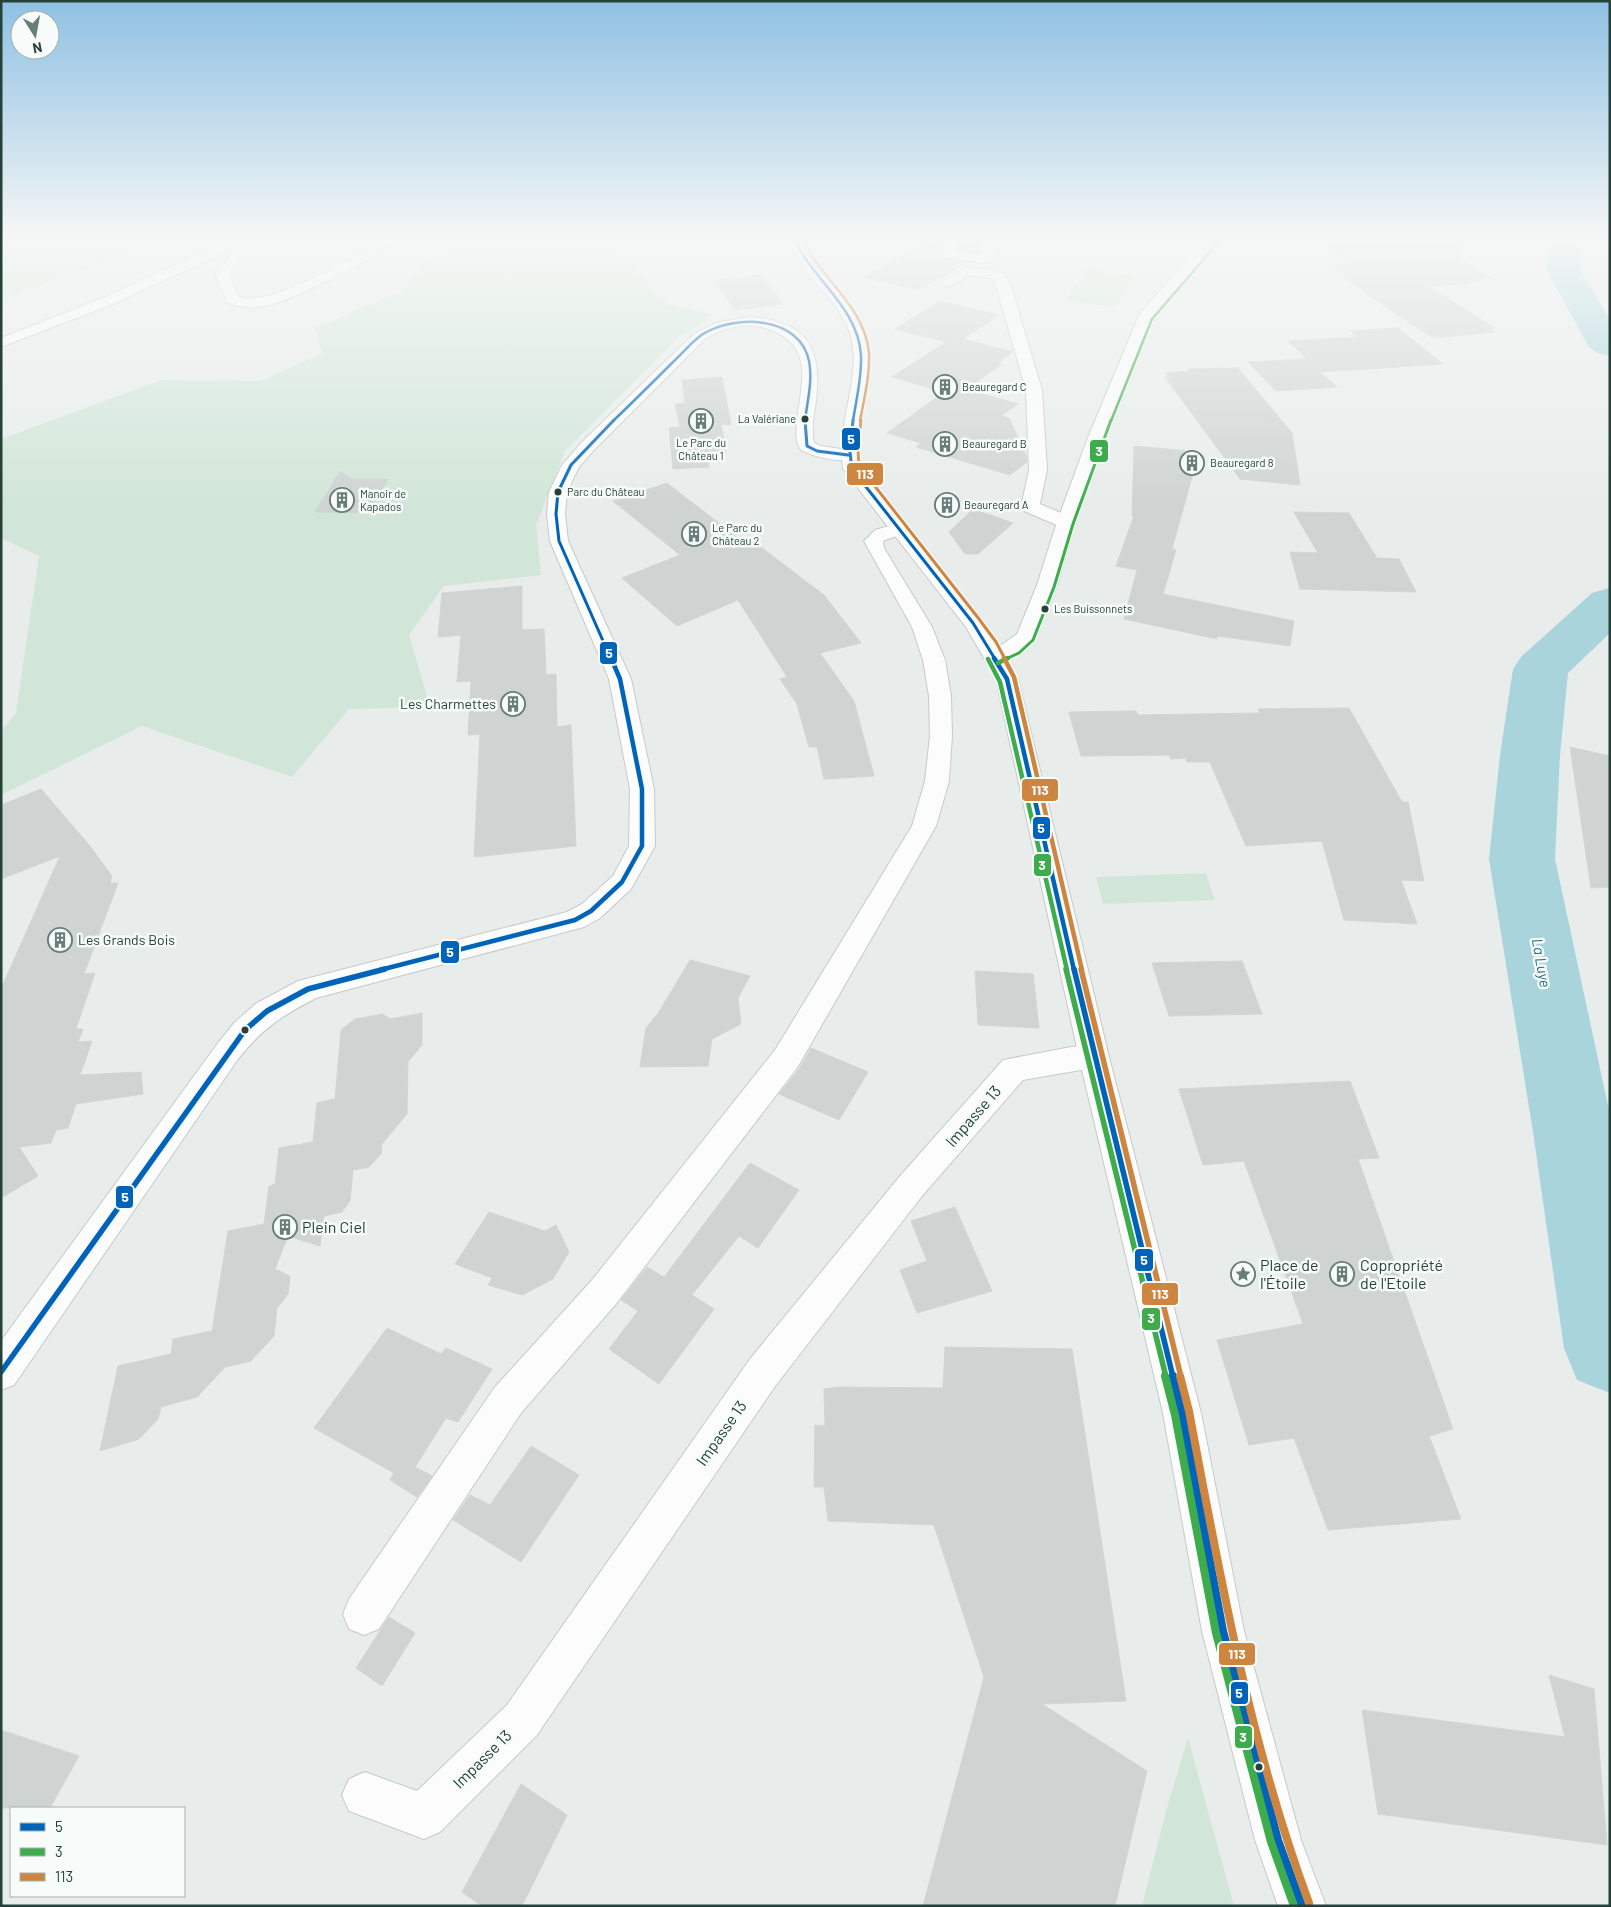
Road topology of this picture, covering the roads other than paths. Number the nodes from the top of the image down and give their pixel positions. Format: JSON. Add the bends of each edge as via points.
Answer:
{"nodes":[{"id":1,"x":44,"y":327,"type":"edge"},
{"id":2,"x":716,"y":327,"type":"edge"},
{"id":3,"x":778,"y":327,"type":"edge"},
{"id":4,"x":855,"y":327,"type":"edge"},
{"id":5,"x":1016,"y":327,"type":"edge"},
{"id":6,"x":1141,"y":327,"type":"edge"},
{"id":7,"x":1,"y":343,"type":"edge"},
{"id":8,"x":848,"y":455,"type":"junction"},
{"id":9,"x":1066,"y":522,"type":"junction"},
{"id":10,"x":899,"y":529,"type":"junction"},
{"id":11,"x":995,"y":656,"type":"junction"},
{"id":12,"x":1094,"y":1057,"type":"junction"},
{"id":13,"x":1,"y":1372,"type":"edge"},
{"id":14,"x":364,"y":1614,"type":"dead end"},
{"id":15,"x":365,"y":1795,"type":"dead end"},
{"id":16,"x":1302,"y":1906,"type":"edge"}],
"edges":[{"from":1,"to":7,"type":"street"},
{"from":2,"to":13,"type":"street","via":[[700,336],[588,446],[571,465],[558,492],[559,541],[620,679],[642,789],[642,846],[622,882],[591,911],[575,920],[308,989],[267,1011],[228,1051]]},
{"from":3,"to":8,"type":"street","via":[[794,333],[807,350],[811,374],[804,434],[808,446],[817,451]]},
{"from":4,"to":8,"type":"street","via":[[861,356]]},
{"from":5,"to":9,"type":"street","via":[[1034,390],[1038,470],[1030,507]]},
{"from":6,"to":9,"type":"street","via":[[1095,440]]},
{"from":8,"to":10,"type":"street","via":[[852,469]]},
{"from":9,"to":11,"type":"street","via":[[1047,585],[1026,637],[1015,647]]},
{"from":10,"to":11,"type":"street","via":[[973,622]]},
{"from":10,"to":14,"type":"street","via":[[873,541],[922,627],[934,660],[940,696],[937,781],[924,826],[786,1059],[604,1292],[508,1400]]},
{"from":11,"to":12,"type":"street","via":[[1007,679]]},
{"from":12,"to":15,"type":"street","name":"Impasse 13","via":[[1014,1069],[911,1186],[763,1372],[522,1720],[424,1816]]},
{"from":12,"to":16,"type":"street","via":[[1182,1413],[1241,1705],[1278,1840]]}]}
